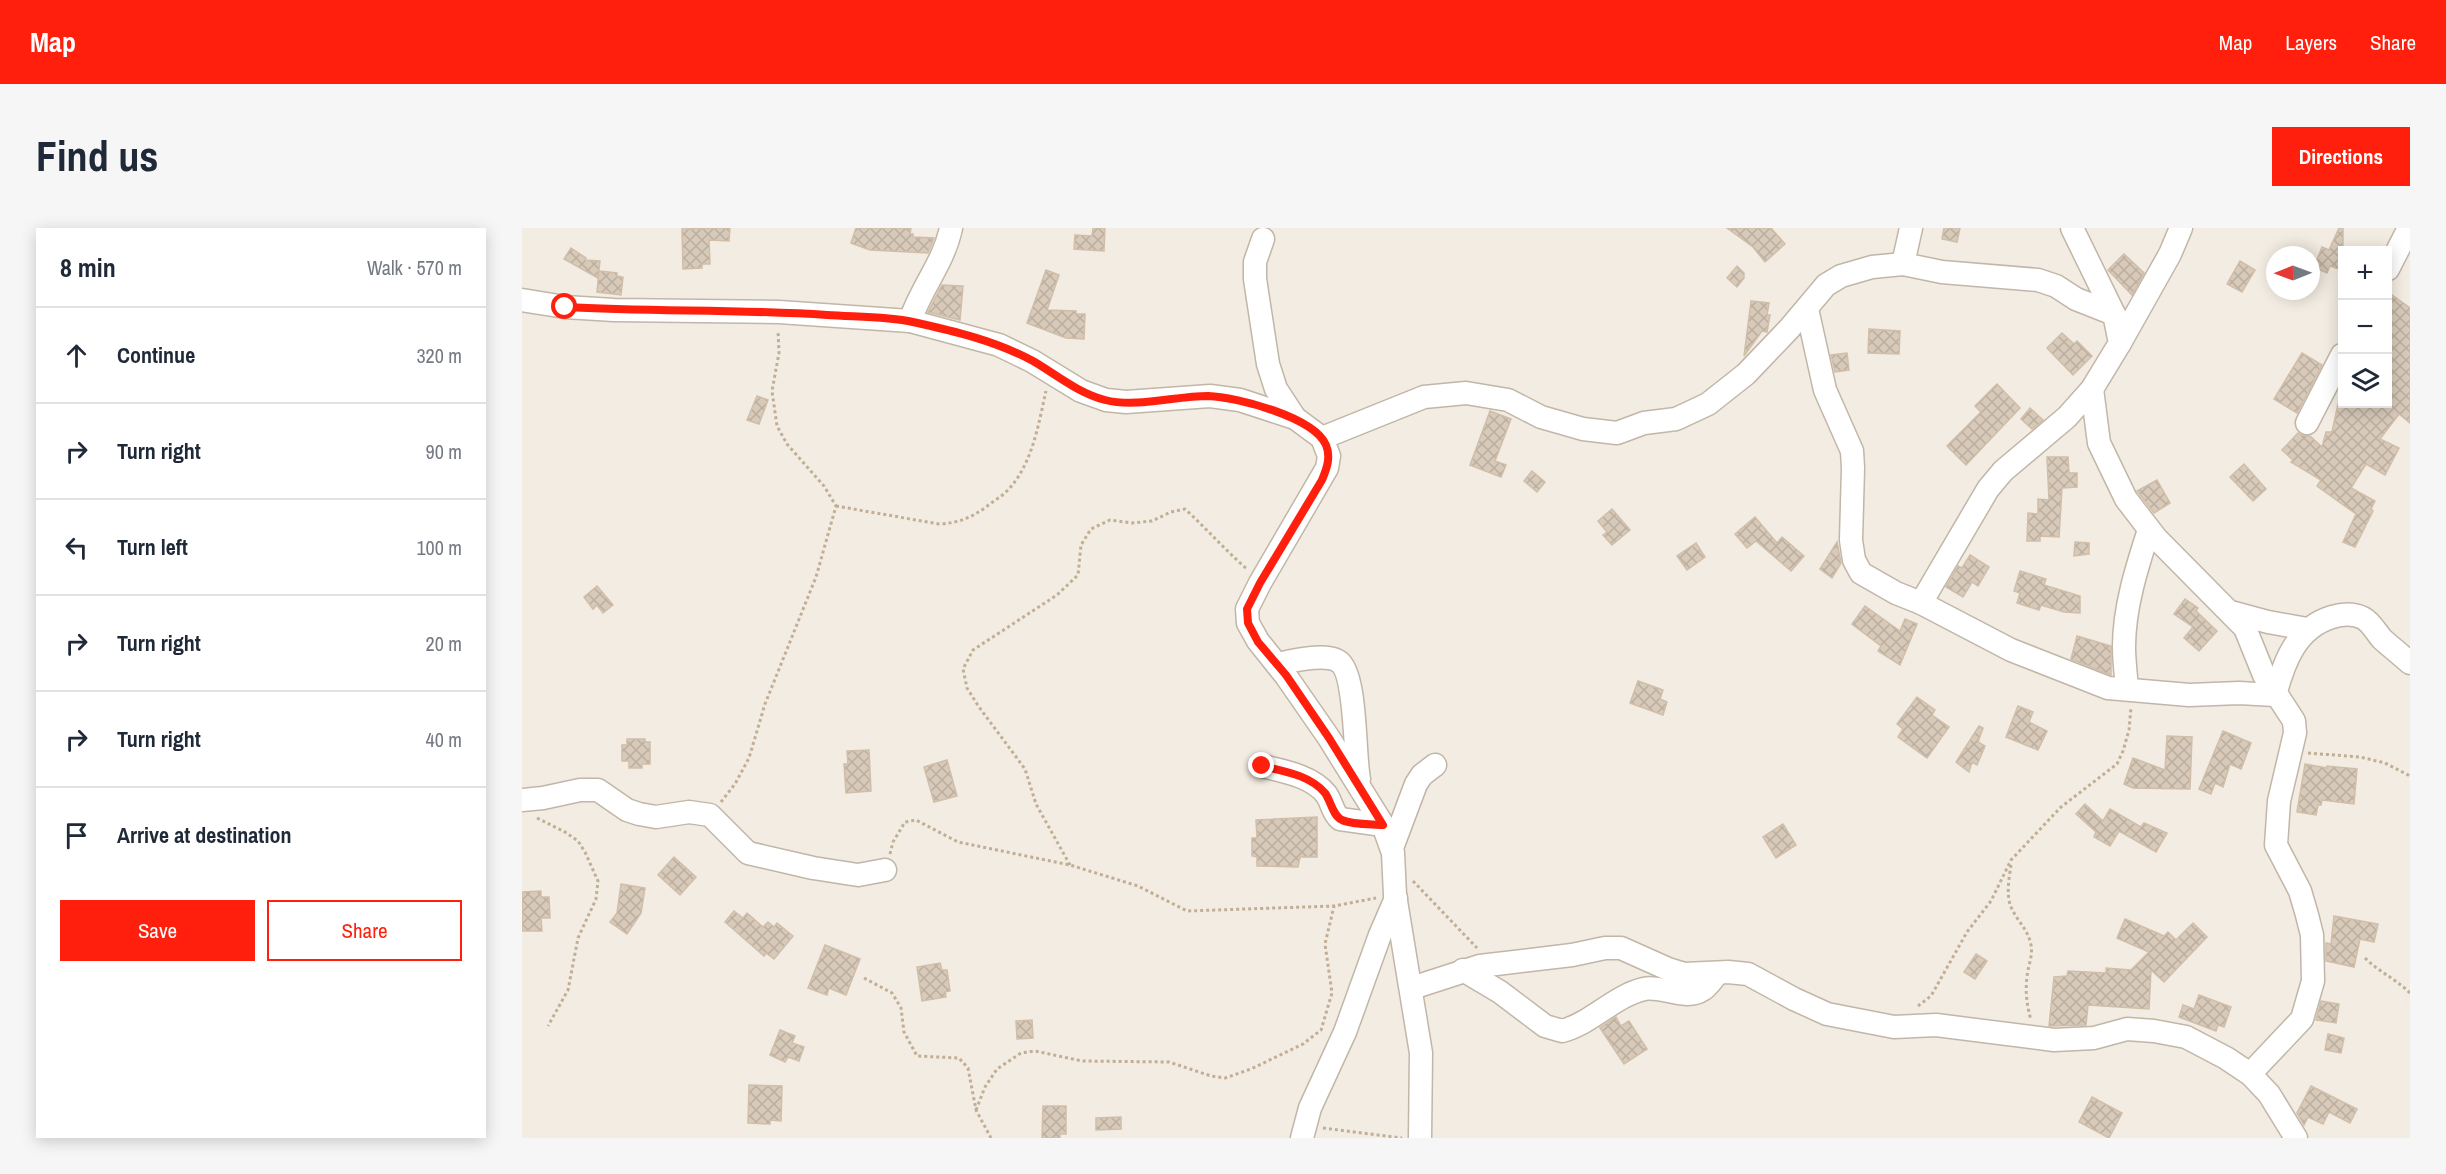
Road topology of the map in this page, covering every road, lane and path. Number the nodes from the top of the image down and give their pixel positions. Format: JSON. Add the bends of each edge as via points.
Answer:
{"nodes":[{"id":1,"x":951,"y":228,"type":"edge"},
{"id":2,"x":1911,"y":228,"type":"edge"},
{"id":3,"x":2072,"y":228,"type":"edge"},
{"id":4,"x":2181,"y":228,"type":"edge"},
{"id":5,"x":2409,"y":228,"type":"edge"},
{"id":6,"x":1263,"y":238,"type":"dead end"},
{"id":7,"x":2392,"y":261,"type":"edge"},
{"id":8,"x":1903,"y":264,"type":"junction"},
{"id":9,"x":522,"y":300,"type":"edge"},
{"id":10,"x":1807,"y":309,"type":"junction"},
{"id":11,"x":779,"y":312,"type":"junction"},
{"id":12,"x":2114,"y":314,"type":"junction"},
{"id":13,"x":910,"y":321,"type":"junction"},
{"id":14,"x":2120,"y":343,"type":"junction"},
{"id":15,"x":2338,"y":364,"type":"edge"},
{"id":16,"x":1051,"y":372,"type":"junction"},
{"id":17,"x":2092,"y":389,"type":"junction"},
{"id":18,"x":1295,"y":418,"type":"junction"},
{"id":19,"x":2307,"y":423,"type":"dead end"},
{"id":20,"x":1322,"y":438,"type":"junction"},
{"id":21,"x":836,"y":506,"type":"junction"},
{"id":22,"x":2150,"y":530,"type":"junction"},
{"id":23,"x":1260,"y":583,"type":"junction"},
{"id":24,"x":1921,"y":603,"type":"junction"},
{"id":25,"x":2231,"y":612,"type":"junction"},
{"id":26,"x":2307,"y":629,"type":"junction"},
{"id":27,"x":2410,"y":663,"type":"edge"},
{"id":28,"x":1277,"y":664,"type":"junction"},
{"id":29,"x":2130,"y":689,"type":"junction"},
{"id":30,"x":2275,"y":695,"type":"junction"},
{"id":31,"x":2290,"y":753,"type":"junction"},
{"id":32,"x":1435,"y":765,"type":"dead end"},
{"id":33,"x":1262,"y":766,"type":"dead end"},
{"id":34,"x":2410,"y":776,"type":"edge"},
{"id":35,"x":1360,"y":789,"type":"junction"},
{"id":36,"x":527,"y":808,"type":"edge"},
{"id":37,"x":710,"y":814,"type":"junction"},
{"id":38,"x":1383,"y":825,"type":"junction"},
{"id":39,"x":1393,"y":854,"type":"junction"},
{"id":40,"x":2011,"y":860,"type":"junction"},
{"id":41,"x":1070,"y":866,"type":"junction"},
{"id":42,"x":885,"y":870,"type":"joint"},
{"id":43,"x":1396,"y":897,"type":"junction"},
{"id":44,"x":1334,"y":906,"type":"junction"},
{"id":45,"x":2365,"y":958,"type":"dead end"},
{"id":46,"x":1493,"y":964,"type":"junction"},
{"id":47,"x":1463,"y":970,"type":"junction"},
{"id":48,"x":1718,"y":973,"type":"junction"},
{"id":49,"x":864,"y":978,"type":"dead end"},
{"id":50,"x":1412,"y":988,"type":"junction"},
{"id":51,"x":2410,"y":993,"type":"edge"},
{"id":52,"x":548,"y":1026,"type":"dead end"},
{"id":53,"x":1894,"y":1027,"type":"junction"},
{"id":54,"x":2037,"y":1038,"type":"junction"},
{"id":55,"x":2250,"y":1074,"type":"junction"},
{"id":56,"x":976,"y":1110,"type":"junction"},
{"id":57,"x":1304,"y":1132,"type":"edge"},
{"id":58,"x":991,"y":1138,"type":"edge"},
{"id":59,"x":1407,"y":1138,"type":"edge"},
{"id":60,"x":1420,"y":1138,"type":"edge"},
{"id":61,"x":2296,"y":1138,"type":"edge"}],
"edges":[{"from":1,"to":13,"type":"street","via":[[941,261]]},
{"from":2,"to":8,"type":"street"},
{"from":3,"to":12,"type":"street"},
{"from":4,"to":14,"type":"street"},
{"from":5,"to":7,"type":"street"},
{"from":6,"to":18,"type":"street","via":[[1255,262],[1255,279],[1268,364],[1276,389]]},
{"from":8,"to":10,"type":"street","via":[[1841,276],[1826,285]]},
{"from":8,"to":12,"type":"street","via":[[1953,273],[2038,280]]},
{"from":9,"to":11,"type":"street","via":[[614,310]]},
{"from":10,"to":20,"type":"street","via":[[1746,375],[1708,404],[1676,419],[1644,423],[1617,433],[1583,429],[1542,417],[1508,400],[1466,393],[1424,397]]},
{"from":10,"to":24,"type":"street","via":[[1825,390],[1852,451],[1854,560],[1861,573]]},
{"from":11,"to":13,"type":"street"},
{"from":11,"to":21,"type":"path","via":[[779,352],[772,391],[777,426]]},
{"from":12,"to":14,"type":"street"},
{"from":13,"to":16,"type":"street","via":[[985,340]]},
{"from":14,"to":17,"type":"street"},
{"from":15,"to":19,"type":"street"},
{"from":16,"to":18,"type":"street","via":[[1081,392],[1106,400],[1210,396],[1240,400]]},
{"from":16,"to":21,"type":"path","via":[[1025,464],[1005,492],[975,514],[956,524],[939,524]]},
{"from":17,"to":22,"type":"street","via":[[2099,443],[2126,499]]},
{"from":17,"to":24,"type":"street","via":[[2067,417],[2002,471]]},
{"from":18,"to":20,"type":"street"},
{"from":20,"to":23,"type":"street","via":[[1329,456],[1322,480]]},
{"from":21,"to":37,"type":"path","via":[[816,577],[765,704],[749,758],[735,784]]},
{"from":22,"to":25,"type":"street"},
{"from":22,"to":29,"type":"street","via":[[2127,616],[2124,646]]},
{"from":23,"to":28,"type":"street","via":[[1247,609],[1248,623]]},
{"from":23,"to":41,"type":"path","via":[[1185,509],[1152,521],[1110,520],[1091,529],[1081,545],[1078,575],[1057,595],[973,650],[963,669],[967,688],[1024,769],[1036,804]]},
{"from":24,"to":29,"type":"street","via":[[2011,650],[2094,684]]},
{"from":25,"to":26,"type":"street"},
{"from":25,"to":30,"type":"street","via":[[2245,628]]},
{"from":26,"to":27,"type":"street","via":[[2322,620],[2351,614],[2365,619]]},
{"from":26,"to":30,"type":"street","via":[[2294,644]]},
{"from":28,"to":35,"type":"street"},
{"from":28,"to":35,"type":"street","via":[[1330,658],[1342,665],[1352,692]]},
{"from":29,"to":30,"type":"street","via":[[2189,695]]},
{"from":29,"to":40,"type":"path","via":[[2129,730],[2117,764],[2061,807]]},
{"from":30,"to":31,"type":"street","via":[[2294,721]]},
{"from":31,"to":34,"type":"path","via":[[2360,757],[2385,763]]},
{"from":31,"to":55,"type":"street","via":[[2276,845],[2300,891],[2307,915],[2312,935],[2313,981],[2302,1019]]},
{"from":32,"to":39,"type":"street","via":[[1416,784]]},
{"from":33,"to":38,"type":"street","via":[[1296,775],[1319,787],[1341,820]]},
{"from":35,"to":38,"type":"street"},
{"from":36,"to":37,"type":"street","via":[[543,798],[598,790],[639,814]]},
{"from":36,"to":52,"type":"path","via":[[578,841],[598,881],[597,899],[578,938],[568,990]]},
{"from":37,"to":42,"type":"street","via":[[748,853],[858,874]]},
{"from":38,"to":39,"type":"street"},
{"from":39,"to":43,"type":"street"},
{"from":39,"to":46,"type":"path"},
{"from":40,"to":53,"type":"path","via":[[1991,901],[1967,932],[1931,996]]},
{"from":40,"to":54,"type":"path","via":[[2011,907],[2031,944],[2026,1004]]},
{"from":41,"to":42,"type":"path","via":[[958,842],[916,820],[905,822],[893,842]]},
{"from":41,"to":44,"type":"path","via":[[1138,886],[1187,911]]},
{"from":43,"to":44,"type":"path"},
{"from":43,"to":50,"type":"street"},
{"from":43,"to":57,"type":"street","via":[[1350,1022],[1310,1108]]},
{"from":44,"to":56,"type":"path","via":[[1324,944],[1332,993],[1322,1030],[1303,1044],[1225,1078],[1169,1062],[1082,1061],[1035,1051],[1021,1053],[997,1068]]},
{"from":45,"to":51,"type":"path"},
{"from":46,"to":47,"type":"street"},
{"from":46,"to":48,"type":"street","via":[[1621,948],[1684,974]]},
{"from":47,"to":48,"type":"street","via":[[1545,1026],[1562,1031],[1589,1020],[1635,991],[1654,987],[1692,994],[1703,990]]},
{"from":47,"to":50,"type":"street"},
{"from":48,"to":53,"type":"street","via":[[1748,974],[1827,1014]]},
{"from":49,"to":56,"type":"path","via":[[892,993],[901,1008],[904,1032],[917,1056],[959,1058],[968,1068]]},
{"from":50,"to":60,"type":"street","via":[[1421,1053]]},
{"from":53,"to":54,"type":"street","via":[[1936,1025]]},
{"from":54,"to":55,"type":"street","via":[[2094,1038],[2127,1029],[2154,1031],[2186,1037]]},
{"from":55,"to":61,"type":"street","via":[[2269,1094]]},
{"from":56,"to":58,"type":"path"},
{"from":57,"to":59,"type":"path"}]}
